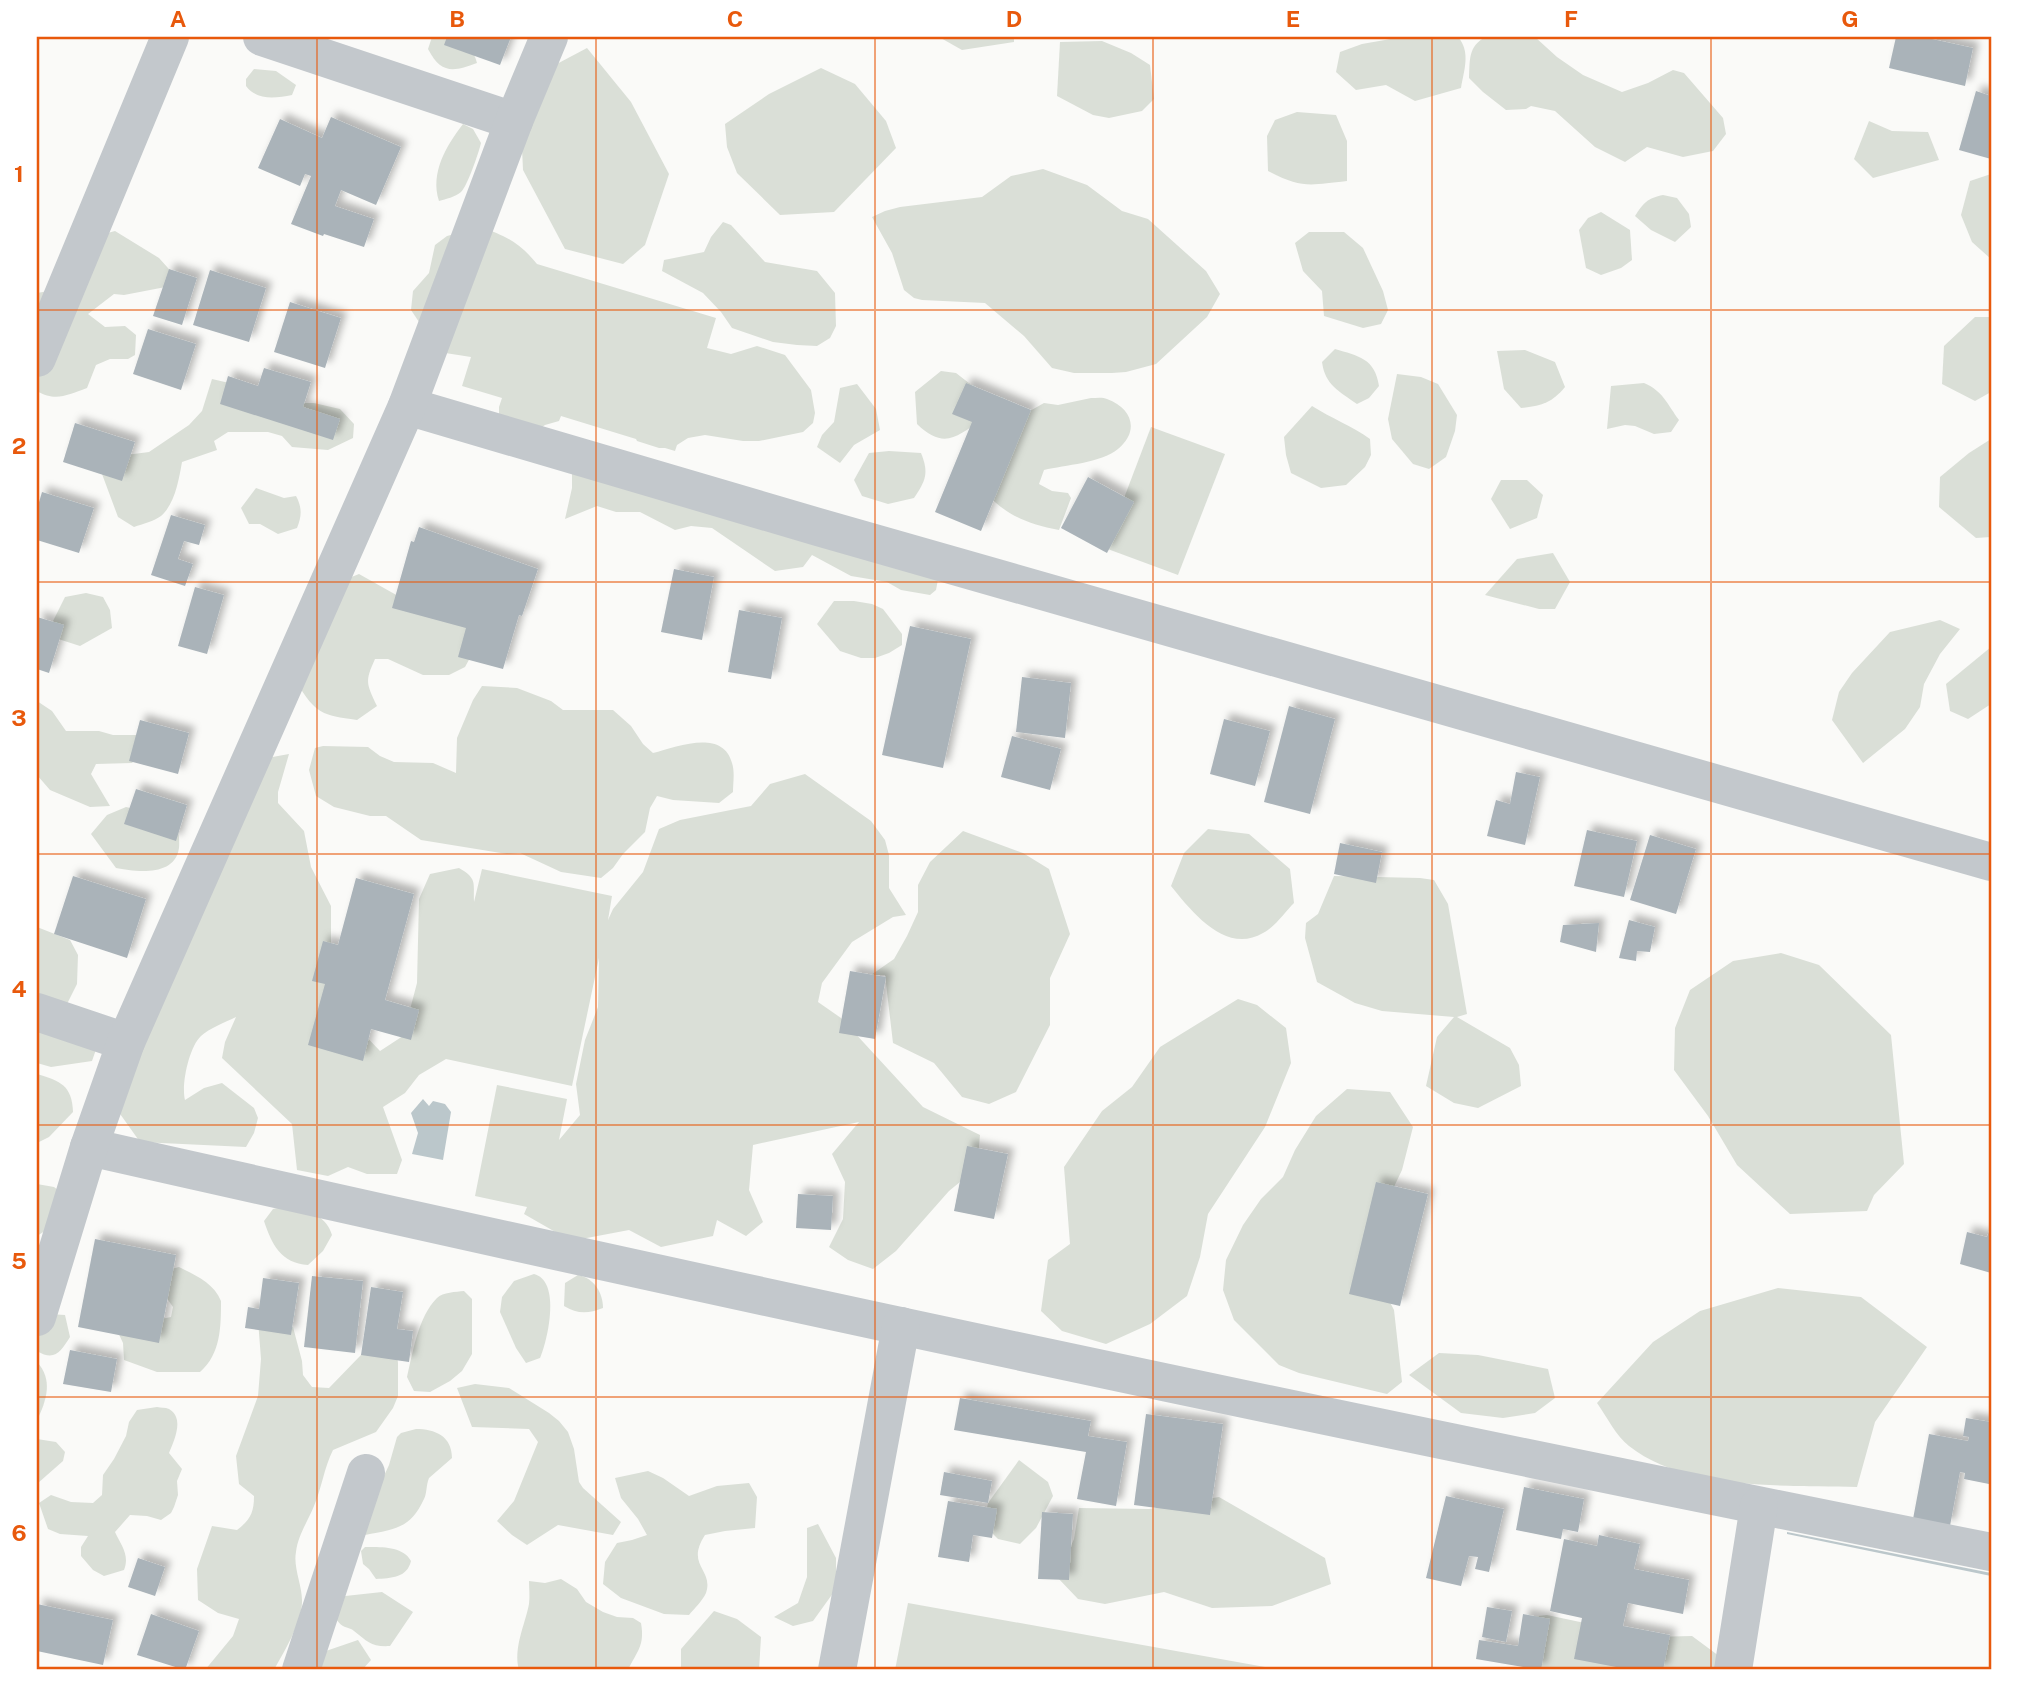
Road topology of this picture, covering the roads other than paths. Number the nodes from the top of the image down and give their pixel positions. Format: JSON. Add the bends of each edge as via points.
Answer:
{"nodes":[{"id":1,"x":170,"y":37,"type":"edge"},
{"id":2,"x":262,"y":37,"type":"edge"},
{"id":3,"x":549,"y":37,"type":"edge"},
{"id":4,"x":514,"y":121,"type":"junction"},
{"id":5,"x":37,"y":358,"type":"edge"},
{"id":6,"x":407,"y":406,"type":"junction"},
{"id":7,"x":1991,"y":862,"type":"edge"},
{"id":8,"x":37,"y":1012,"type":"edge"},
{"id":9,"x":126,"y":1042,"type":"junction"},
{"id":10,"x":89,"y":1147,"type":"junction"},
{"id":11,"x":37,"y":1317,"type":"edge"},
{"id":12,"x":901,"y":1326,"type":"junction"},
{"id":13,"x":366,"y":1473,"type":"dead end"},
{"id":14,"x":1759,"y":1506,"type":"junction"},
{"id":15,"x":1991,"y":1552,"type":"edge"},
{"id":16,"x":301,"y":1670,"type":"edge"},
{"id":17,"x":837,"y":1670,"type":"edge"},
{"id":18,"x":1733,"y":1670,"type":"edge"}],
"edges":[{"from":1,"to":5,"type":"street"},
{"from":2,"to":4,"type":"street"},
{"from":3,"to":4,"type":"street"},
{"from":4,"to":6,"type":"street"},
{"from":6,"to":7,"type":"street"},
{"from":6,"to":9,"type":"street"},
{"from":8,"to":9,"type":"street"},
{"from":9,"to":10,"type":"street"},
{"from":10,"to":11,"type":"street"},
{"from":10,"to":12,"type":"street"},
{"from":12,"to":14,"type":"street"},
{"from":12,"to":17,"type":"street"},
{"from":13,"to":16,"type":"street"},
{"from":14,"to":15,"type":"street"},
{"from":14,"to":18,"type":"street"}]}
